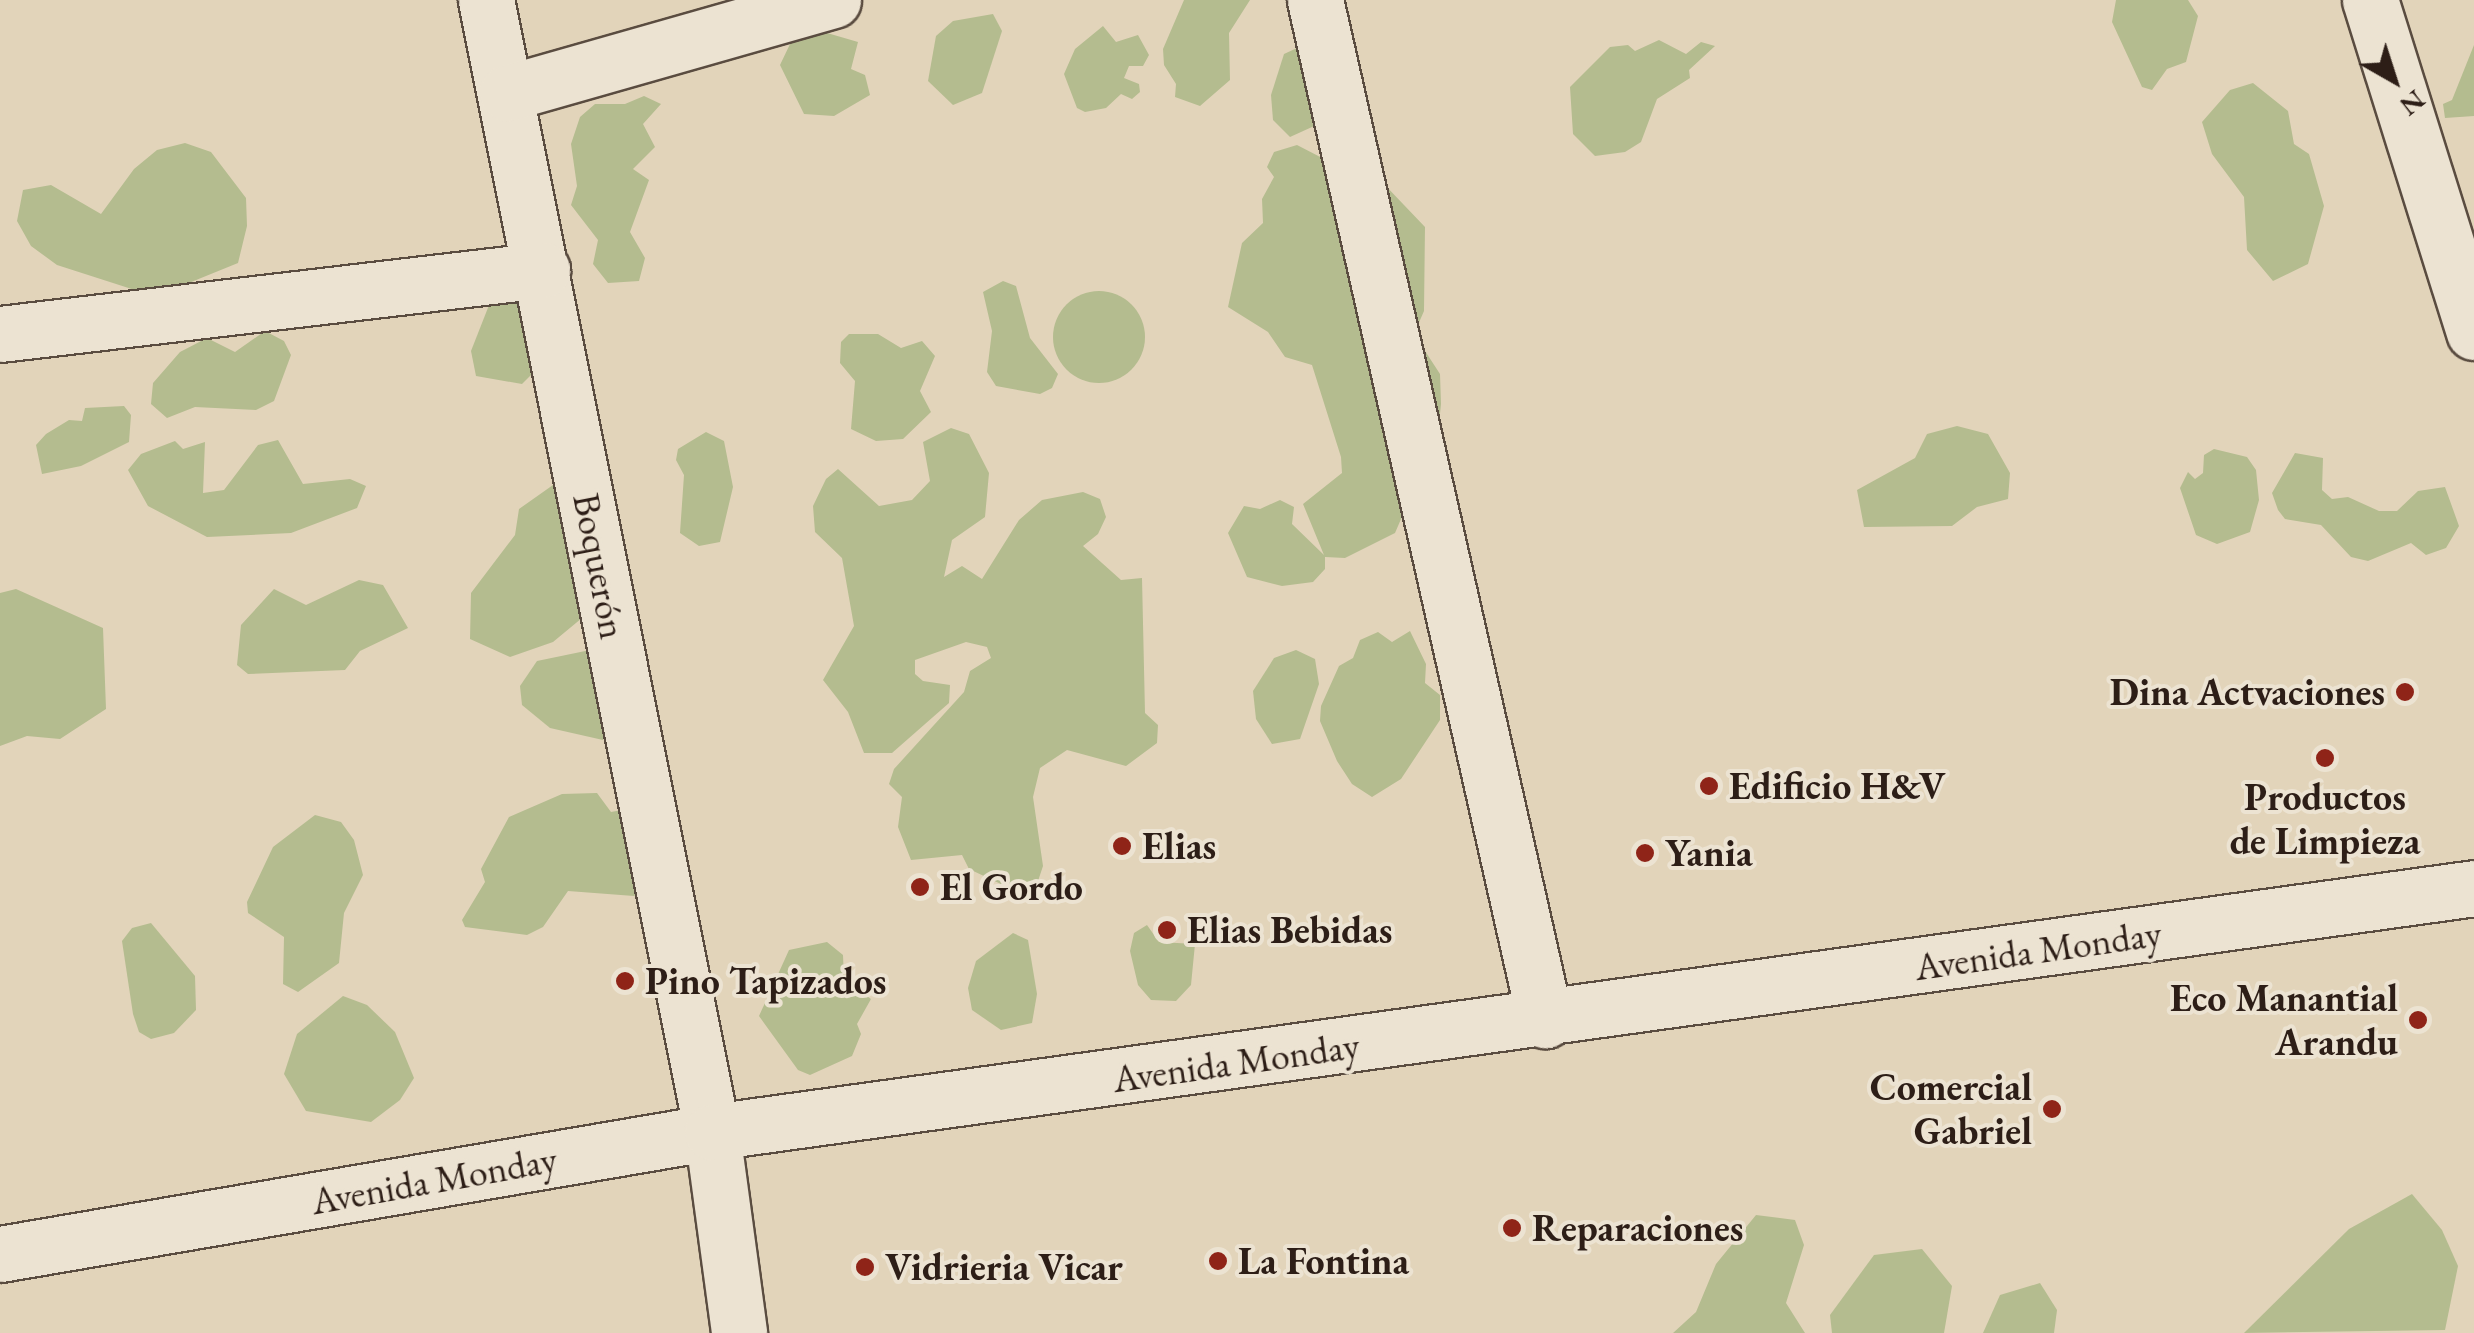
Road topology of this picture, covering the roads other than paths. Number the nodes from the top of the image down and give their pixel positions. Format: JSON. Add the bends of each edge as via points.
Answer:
{"nodes":[{"id":1,"x":486,"y":0,"type":"edge"},
{"id":2,"x":833,"y":0,"type":"edge"},
{"id":3,"x":1315,"y":0,"type":"edge"},
{"id":4,"x":2370,"y":0,"type":"edge"},
{"id":5,"x":507,"y":93,"type":"junction"},
{"id":6,"x":542,"y":270,"type":"junction"},
{"id":7,"x":2474,"y":332,"type":"edge"},
{"id":8,"x":0,"y":334,"type":"edge"},
{"id":9,"x":2474,"y":888,"type":"edge"},
{"id":10,"x":1544,"y":1020,"type":"junction"},
{"id":11,"x":712,"y":1132,"type":"junction"},
{"id":12,"x":0,"y":1254,"type":"edge"},
{"id":13,"x":739,"y":1333,"type":"edge"}],
"edges":[{"from":1,"to":5,"type":"street","name":"Boquerón"},
{"from":2,"to":5,"type":"street"},
{"from":3,"to":10,"type":"street"},
{"from":4,"to":7,"type":"street"},
{"from":5,"to":6,"type":"street","name":"Boquerón"},
{"from":6,"to":8,"type":"street"},
{"from":6,"to":11,"type":"street","name":"Boquerón"},
{"from":9,"to":10,"type":"street","name":"Avenida Monday"},
{"from":10,"to":11,"type":"street","name":"Avenida Monday"},
{"from":11,"to":12,"type":"street","name":"Avenida Monday"},
{"from":11,"to":13,"type":"street","name":"Boquerón"}]}
